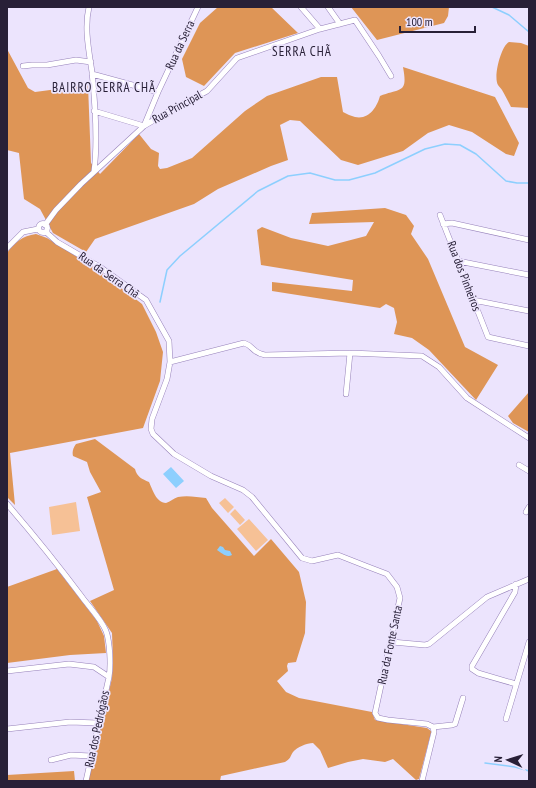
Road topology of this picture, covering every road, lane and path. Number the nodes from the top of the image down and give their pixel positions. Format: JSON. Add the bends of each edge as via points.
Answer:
{"nodes":[{"id":1,"x":88,"y":7,"type":"edge"},
{"id":2,"x":198,"y":7,"type":"edge"},
{"id":3,"x":301,"y":7,"type":"edge"},
{"id":4,"x":328,"y":7,"type":"edge"},
{"id":5,"x":340,"y":24,"type":"junction"},
{"id":6,"x":320,"y":30,"type":"junction"},
{"id":7,"x":90,"y":62,"type":"junction"},
{"id":8,"x":23,"y":66,"type":"dead end"},
{"id":9,"x":92,"y":74,"type":"junction"},
{"id":10,"x":391,"y":76,"type":"dead end"},
{"id":11,"x":158,"y":92,"type":"junction"},
{"id":12,"x":94,"y":110,"type":"junction"},
{"id":13,"x":144,"y":126,"type":"junction"},
{"id":14,"x":94,"y":171,"type":"junction"},
{"id":15,"x":440,"y":215,"type":"dead end"},
{"id":16,"x":443,"y":224,"type":"junction"},
{"id":17,"x":45,"y":225,"type":"junction"},
{"id":18,"x":38,"y":229,"type":"junction"},
{"id":19,"x":46,"y":232,"type":"junction"},
{"id":20,"x":529,"y":240,"type":"edge"},
{"id":21,"x":7,"y":248,"type":"edge"},
{"id":22,"x":458,"y":261,"type":"junction"},
{"id":23,"x":529,"y":275,"type":"edge"},
{"id":24,"x":473,"y":300,"type":"junction"},
{"id":25,"x":529,"y":311,"type":"edge"},
{"id":26,"x":529,"y":346,"type":"edge"},
{"id":27,"x":350,"y":353,"type":"junction"},
{"id":28,"x":170,"y":362,"type":"junction"},
{"id":29,"x":346,"y":394,"type":"dead end"},
{"id":30,"x":152,"y":419,"type":"joint"},
{"id":31,"x":529,"y":438,"type":"edge"},
{"id":32,"x":519,"y":465,"type":"dead end"},
{"id":33,"x":529,"y":471,"type":"edge"},
{"id":34,"x":7,"y":504,"type":"edge"},
{"id":35,"x":529,"y":579,"type":"edge"},
{"id":36,"x":516,"y":584,"type":"junction"},
{"id":37,"x":392,"y":642,"type":"junction"},
{"id":38,"x":529,"y":642,"type":"edge"},
{"id":39,"x":7,"y":671,"type":"edge"},
{"id":40,"x":109,"y":677,"type":"junction"},
{"id":41,"x":516,"y":684,"type":"junction"},
{"id":42,"x":463,"y":698,"type":"dead end"},
{"id":43,"x":506,"y":719,"type":"dead end"},
{"id":44,"x":98,"y":723,"type":"junction"},
{"id":45,"x":433,"y":727,"type":"junction"},
{"id":46,"x":7,"y":729,"type":"edge"},
{"id":47,"x":91,"y":756,"type":"junction"},
{"id":48,"x":51,"y":760,"type":"dead end"},
{"id":49,"x":86,"y":781,"type":"edge"},
{"id":50,"x":422,"y":781,"type":"edge"}],
"edges":[{"from":1,"to":7,"type":"street"},
{"from":2,"to":11,"type":"street","name":"Rua da Serra"},
{"from":3,"to":6,"type":"street"},
{"from":4,"to":5,"type":"street"},
{"from":5,"to":6,"type":"street","name":"Rua Principal"},
{"from":5,"to":10,"type":"street","name":"Rua Principal","via":[[355,20]]},
{"from":6,"to":13,"type":"street","name":"Rua Principal","via":[[237,58],[207,91]]},
{"from":7,"to":8,"type":"street","via":[[76,60]]},
{"from":7,"to":9,"type":"street"},
{"from":9,"to":11,"type":"street"},
{"from":9,"to":12,"type":"street"},
{"from":11,"to":13,"type":"street","name":"Rua da Serra"},
{"from":12,"to":13,"type":"street"},
{"from":12,"to":14,"type":"street"},
{"from":13,"to":14,"type":"street","name":"Rua Principal"},
{"from":14,"to":17,"type":"street","name":"Rua Principal"},
{"from":15,"to":16,"type":"street","name":"Rua dos Pinheiros"},
{"from":16,"to":20,"type":"street","via":[[452,223]]},
{"from":16,"to":22,"type":"street","name":"Rua dos Pinheiros"},
{"from":17,"to":18,"type":"street","via":[[40,225]]},
{"from":17,"to":19,"type":"street"},
{"from":18,"to":19,"type":"street"},
{"from":18,"to":21,"type":"street","via":[[23,232]]},
{"from":19,"to":28,"type":"street","name":"Rua da Serra Chã","via":[[57,242],[100,267],[146,300],[169,341]]},
{"from":22,"to":23,"type":"street"},
{"from":22,"to":24,"type":"street","name":"Rua dos Pinheiros"},
{"from":24,"to":25,"type":"street"},
{"from":24,"to":26,"type":"street","name":"Rua dos Pinheiros","via":[[488,337]]},
{"from":27,"to":28,"type":"street","via":[[265,355],[256,353],[244,342]]},
{"from":27,"to":29,"type":"street"},
{"from":27,"to":31,"type":"street","via":[[425,356],[439,367],[467,398]]},
{"from":28,"to":30,"type":"street","name":"Rua da Serra Chã","via":[[167,380]]},
{"from":30,"to":37,"type":"street","name":"Rua da Fonte Santa","via":[[153,434],[174,454],[252,497],[302,558],[312,561],[338,555],[387,574],[397,587],[400,598]]},
{"from":32,"to":33,"type":"street"},
{"from":34,"to":40,"type":"street","name":"Rua dos Pedrógãos","via":[[103,624],[107,633]]},
{"from":35,"to":36,"type":"street"},
{"from":36,"to":37,"type":"street","via":[[487,597],[430,644]]},
{"from":36,"to":41,"type":"street","via":[[515,592],[472,669]]},
{"from":37,"to":45,"type":"street","name":"Rua da Fonte Santa","via":[[375,713],[378,718]]},
{"from":38,"to":41,"type":"street"},
{"from":39,"to":40,"type":"street","via":[[69,664],[94,668]]},
{"from":40,"to":44,"type":"street","name":"Rua dos Pedrógãos"},
{"from":41,"to":43,"type":"street"},
{"from":42,"to":45,"type":"street","name":"Rua da Fonte Santa","via":[[455,724]]},
{"from":44,"to":46,"type":"street","via":[[70,722]]},
{"from":44,"to":47,"type":"street","name":"Rua dos Pedrógãos"},
{"from":45,"to":50,"type":"street"},
{"from":47,"to":48,"type":"street","via":[[71,755]]},
{"from":47,"to":49,"type":"street","name":"Rua dos Pedrógãos"}]}
